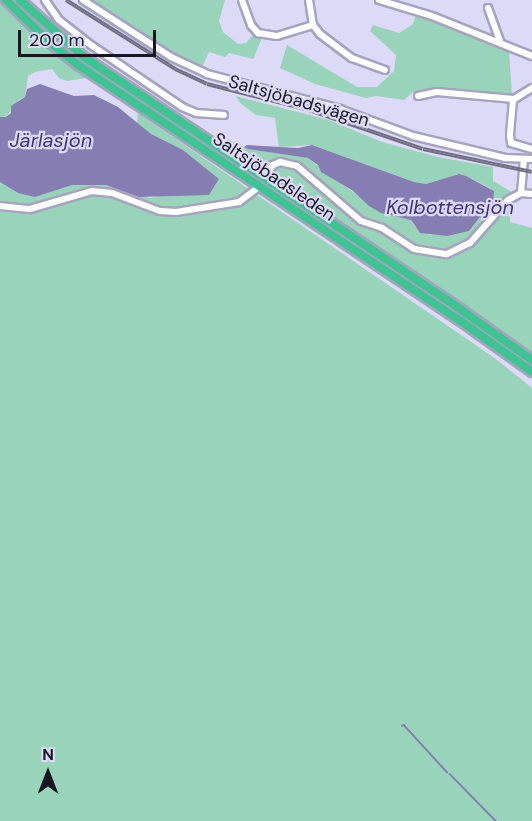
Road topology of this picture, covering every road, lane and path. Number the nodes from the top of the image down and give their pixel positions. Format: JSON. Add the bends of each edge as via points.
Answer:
{"nodes":[{"id":1,"x":6,"y":0,"type":"edge"},
{"id":2,"x":20,"y":0,"type":"edge"},
{"id":3,"x":45,"y":0,"type":"edge"},
{"id":4,"x":83,"y":0,"type":"edge"},
{"id":5,"x":242,"y":0,"type":"edge"},
{"id":6,"x":309,"y":0,"type":"edge"},
{"id":7,"x":379,"y":0,"type":"edge"},
{"id":8,"x":488,"y":8,"type":"dead end"},
{"id":9,"x":314,"y":26,"type":"junction"},
{"id":10,"x":501,"y":44,"type":"junction"},
{"id":11,"x":532,"y":56,"type":"edge"},
{"id":12,"x":385,"y":70,"type":"dead end"},
{"id":13,"x":532,"y":88,"type":"edge"},
{"id":14,"x":418,"y":96,"type":"dead end"},
{"id":15,"x":514,"y":99,"type":"junction"},
{"id":16,"x":224,"y":115,"type":"dead end"},
{"id":17,"x":532,"y":149,"type":"edge"},
{"id":18,"x":528,"y":159,"type":"edge"},
{"id":19,"x":267,"y":174,"type":"dead end"},
{"id":20,"x":255,"y":190,"type":"dead end"},
{"id":21,"x":521,"y":193,"type":"junction"},
{"id":22,"x":532,"y":194,"type":"edge"},
{"id":23,"x":0,"y":206,"type":"edge"},
{"id":24,"x":532,"y":360,"type":"edge"},
{"id":25,"x":532,"y":372,"type":"edge"}],
"edges":[{"from":1,"to":25,"type":"highway","name":"Saltsjöbadsleden","via":[[78,65]]},
{"from":2,"to":24,"type":"highway","name":"Saltsjöbadsleden","via":[[84,57]]},
{"from":3,"to":16,"type":"street","via":[[59,20],[88,44],[182,106],[196,113]]},
{"from":4,"to":18,"type":"street","name":"Saltsjöbadsvägen","via":[[171,57],[207,74],[340,110],[413,136],[505,158]]},
{"from":5,"to":9,"type":"street","via":[[258,33],[277,36]]},
{"from":6,"to":9,"type":"street"},
{"from":7,"to":10,"type":"street"},
{"from":8,"to":10,"type":"street"},
{"from":9,"to":12,"type":"street","via":[[352,58]]},
{"from":10,"to":11,"type":"street"},
{"from":13,"to":15,"type":"street"},
{"from":14,"to":15,"type":"street","via":[[437,92]]},
{"from":15,"to":17,"type":"street","via":[[510,140]]},
{"from":18,"to":21,"type":"street","via":[[520,179]]},
{"from":19,"to":21,"type":"street","via":[[280,162],[297,166],[361,221],[382,228],[414,249],[433,254],[447,254],[470,243],[508,200]]},
{"from":20,"to":23,"type":"street","via":[[239,202],[176,212],[92,191],[30,210]]},
{"from":21,"to":22,"type":"street"}]}
